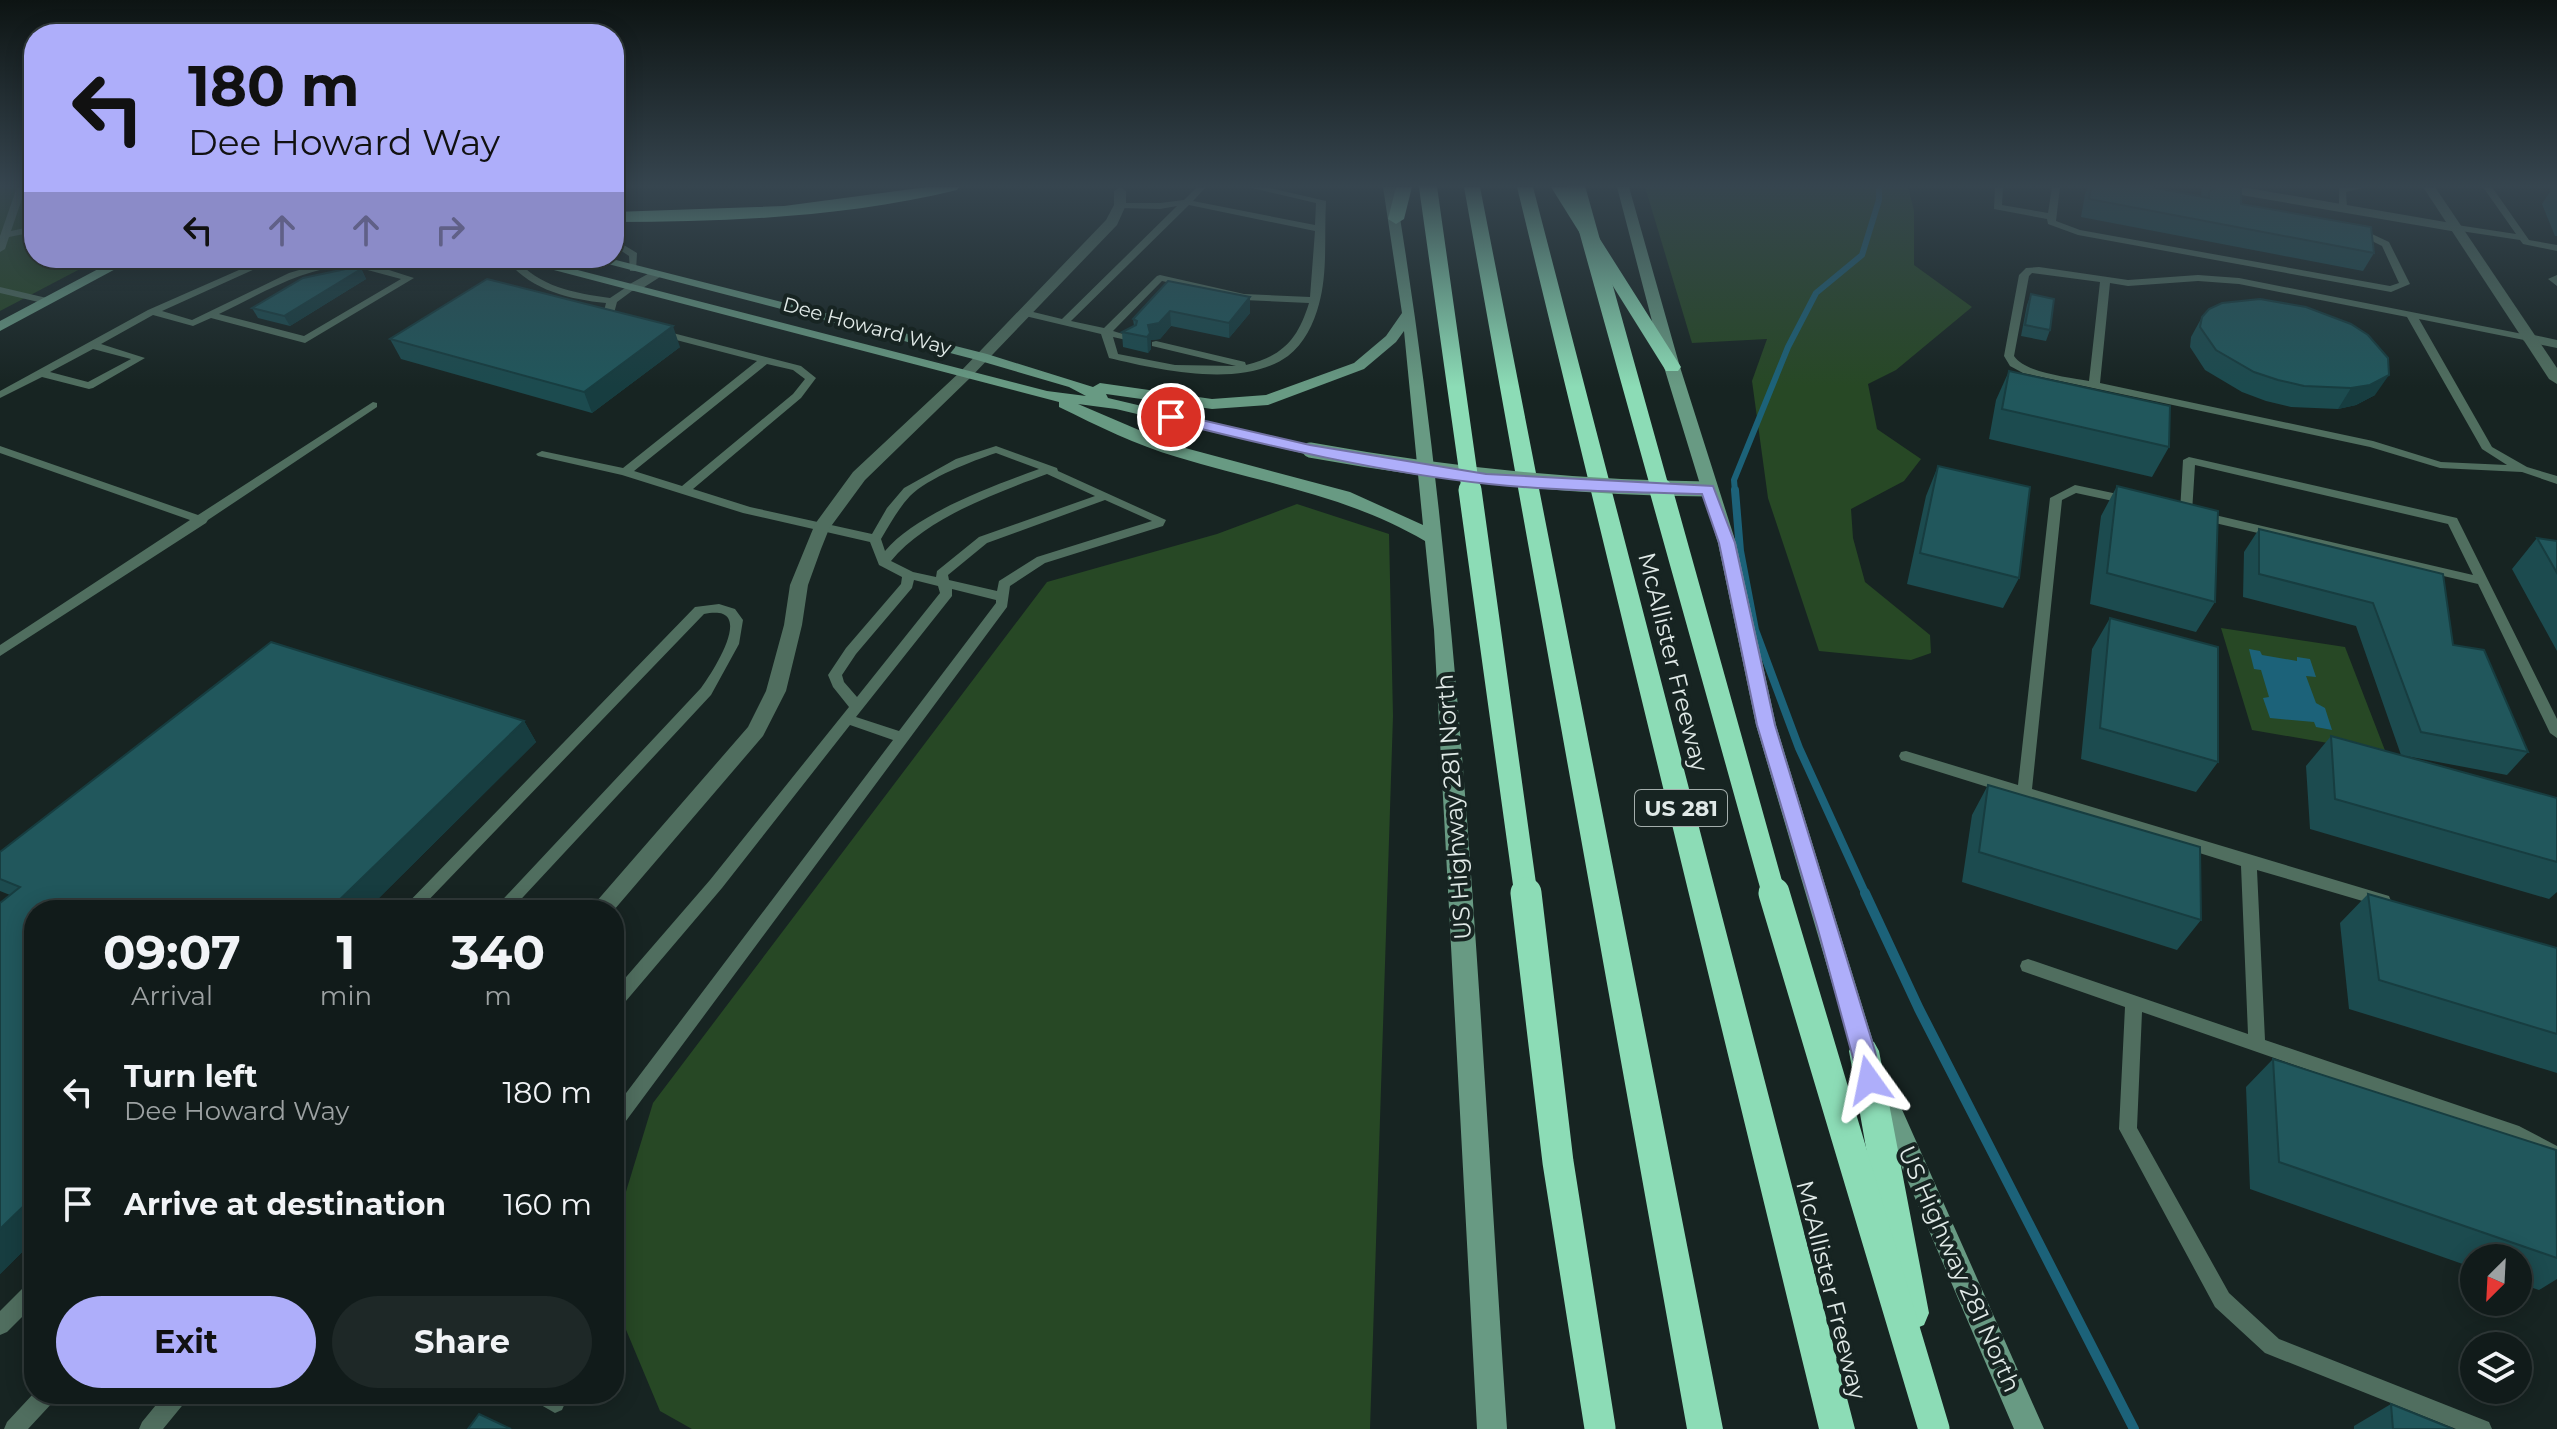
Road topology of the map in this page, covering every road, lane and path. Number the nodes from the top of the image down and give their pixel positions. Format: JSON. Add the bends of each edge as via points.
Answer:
{"nodes":[{"id":1,"x":632,"y":254,"type":"edge"},
{"id":2,"x":1082,"y":254,"type":"edge"},
{"id":3,"x":1134,"y":254,"type":"edge"},
{"id":4,"x":1318,"y":254,"type":"edge"},
{"id":5,"x":1401,"y":254,"type":"edge"},
{"id":6,"x":1437,"y":254,"type":"edge"},
{"id":7,"x":1485,"y":254,"type":"edge"},
{"id":8,"x":1542,"y":254,"type":"edge"},
{"id":9,"x":1595,"y":254,"type":"edge"},
{"id":10,"x":1601,"y":254,"type":"edge"},
{"id":11,"x":1641,"y":254,"type":"edge"},
{"id":12,"x":2197,"y":254,"type":"edge"},
{"id":13,"x":2391,"y":254,"type":"edge"},
{"id":14,"x":2474,"y":254,"type":"edge"},
{"id":15,"x":624,"y":267,"type":"edge"},
{"id":16,"x":110,"y":268,"type":"edge"},
{"id":17,"x":251,"y":268,"type":"edge"},
{"id":18,"x":316,"y":268,"type":"edge"},
{"id":19,"x":370,"y":268,"type":"edge"},
{"id":20,"x":516,"y":268,"type":"edge"},
{"id":21,"x":552,"y":268,"type":"edge"},
{"id":22,"x":633,"y":269,"type":"junction"},
{"id":23,"x":655,"y":274,"type":"junction"},
{"id":24,"x":2105,"y":282,"type":"junction"},
{"id":25,"x":632,"y":288,"type":"junction"},
{"id":26,"x":0,"y":290,"type":"edge"},
{"id":27,"x":1315,"y":300,"type":"junction"},
{"id":28,"x":47,"y":301,"type":"junction"},
{"id":29,"x":612,"y":301,"type":"junction"},
{"id":30,"x":152,"y":312,"type":"junction"},
{"id":31,"x":1025,"y":313,"type":"junction"},
{"id":32,"x":1409,"y":313,"type":"junction"},
{"id":33,"x":211,"y":315,"type":"junction"},
{"id":34,"x":2411,"y":315,"type":"junction"},
{"id":35,"x":1064,"y":322,"type":"junction"},
{"id":36,"x":622,"y":323,"type":"edge"},
{"id":37,"x":0,"y":327,"type":"edge"},
{"id":38,"x":650,"y":331,"type":"edge"},
{"id":39,"x":1106,"y":332,"type":"junction"},
{"id":40,"x":1131,"y":338,"type":"edge"},
{"id":41,"x":2529,"y":338,"type":"junction"},
{"id":42,"x":1156,"y":344,"type":"edge"},
{"id":43,"x":2557,"y":344,"type":"edge"},
{"id":44,"x":91,"y":345,"type":"junction"},
{"id":45,"x":982,"y":357,"type":"junction"},
{"id":46,"x":765,"y":360,"type":"junction"},
{"id":47,"x":1255,"y":367,"type":"junction"},
{"id":48,"x":1672,"y":367,"type":"junction"},
{"id":49,"x":40,"y":373,"type":"junction"},
{"id":50,"x":965,"y":375,"type":"junction"},
{"id":51,"x":2557,"y":379,"type":"edge"},
{"id":52,"x":1074,"y":384,"type":"junction"},
{"id":53,"x":2094,"y":385,"type":"junction"},
{"id":54,"x":0,"y":395,"type":"edge"},
{"id":55,"x":1047,"y":396,"type":"junction"},
{"id":56,"x":1116,"y":404,"type":"junction"},
{"id":57,"x":373,"y":405,"type":"dead end"},
{"id":58,"x":0,"y":449,"type":"edge"},
{"id":59,"x":542,"y":454,"type":"dead end"},
{"id":60,"x":2523,"y":469,"type":"junction"},
{"id":61,"x":1053,"y":471,"type":"junction"},
{"id":62,"x":625,"y":472,"type":"junction"},
{"id":63,"x":2557,"y":480,"type":"edge"},
{"id":64,"x":1708,"y":489,"type":"junction"},
{"id":65,"x":684,"y":490,"type":"junction"},
{"id":66,"x":1105,"y":496,"type":"junction"},
{"id":67,"x":2144,"y":504,"type":"edge"},
{"id":68,"x":202,"y":520,"type":"junction"},
{"id":69,"x":821,"y":528,"type":"junction"},
{"id":70,"x":1433,"y":538,"type":"junction"},
{"id":71,"x":875,"y":539,"type":"junction"},
{"id":72,"x":883,"y":562,"type":"junction"},
{"id":73,"x":909,"y":575,"type":"junction"},
{"id":74,"x":2482,"y":581,"type":"junction"},
{"id":75,"x":943,"y":583,"type":"junction"},
{"id":76,"x":1003,"y":597,"type":"junction"},
{"id":77,"x":0,"y":651,"type":"edge"},
{"id":78,"x":852,"y":713,"type":"junction"},
{"id":79,"x":2557,"y":733,"type":"edge"},
{"id":80,"x":901,"y":737,"type":"junction"},
{"id":81,"x":1906,"y":756,"type":"dead end"},
{"id":82,"x":2024,"y":793,"type":"junction"},
{"id":83,"x":2249,"y":862,"type":"junction"},
{"id":84,"x":419,"y":900,"type":"edge"},
{"id":85,"x":510,"y":900,"type":"edge"},
{"id":86,"x":609,"y":900,"type":"edge"},
{"id":87,"x":2398,"y":905,"type":"edge"},
{"id":88,"x":2028,"y":966,"type":"dead end"},
{"id":89,"x":624,"y":991,"type":"edge"},
{"id":90,"x":2134,"y":1002,"type":"junction"},
{"id":91,"x":2257,"y":1044,"type":"junction"},
{"id":92,"x":1864,"y":1051,"type":"junction"},
{"id":93,"x":624,"y":1110,"type":"edge"},
{"id":94,"x":2557,"y":1156,"type":"edge"},
{"id":95,"x":24,"y":1301,"type":"edge"},
{"id":96,"x":0,"y":1325,"type":"edge"},
{"id":97,"x":38,"y":1404,"type":"edge"},
{"id":98,"x":170,"y":1404,"type":"edge"},
{"id":99,"x":1600,"y":1428,"type":"edge"},
{"id":100,"x":14,"y":1429,"type":"edge"},
{"id":101,"x":149,"y":1429,"type":"edge"},
{"id":102,"x":1492,"y":1429,"type":"edge"},
{"id":103,"x":1705,"y":1429,"type":"edge"},
{"id":104,"x":1837,"y":1429,"type":"edge"},
{"id":105,"x":1934,"y":1429,"type":"edge"},
{"id":106,"x":2029,"y":1429,"type":"edge"},
{"id":107,"x":2482,"y":1429,"type":"edge"}],
"edges":[{"from":1,"to":22,"type":"lane"},
{"from":2,"to":31,"type":"street"},
{"from":3,"to":35,"type":"lane"},
{"from":4,"to":27,"type":"lane"},
{"from":5,"to":32,"type":"main road","name":"US Highway 281 North"},
{"from":6,"to":99,"type":"highway","bridge":true,"via":[[1519,838],[1558,1162]]},
{"from":7,"to":103,"type":"highway"},
{"from":8,"to":104,"type":"highway","name":"McAllister Freeway","number":"US 281"},
{"from":9,"to":105,"type":"highway","bridge":true,"via":[[1767,870]]},
{"from":10,"to":48,"type":"highway"},
{"from":11,"to":48,"type":"main road","name":"US Highway 281 North"},
{"from":12,"to":13,"type":"lane","via":[[2391,289],[2405,284]]},
{"from":14,"to":41,"type":"street"},
{"from":15,"to":22,"type":"main road","name":"Dee Howard Way"},
{"from":16,"to":28,"type":"main road"},
{"from":17,"to":30,"type":"lane"},
{"from":18,"to":33,"type":"lane"},
{"from":19,"to":33,"type":"lane","via":[[409,278],[305,340]]},
{"from":20,"to":29,"type":"lane","via":[[539,285]]},
{"from":21,"to":25,"type":"main road","name":"Dee Howard Way"},
{"from":22,"to":23,"type":"main road","name":"Dee Howard Way"},
{"from":23,"to":25,"type":"street"},
{"from":23,"to":45,"type":"main road","name":"Dee Howard Way"},
{"from":24,"to":34,"type":"lane","via":[[2213,278]]},
{"from":24,"to":53,"type":"lane"},
{"from":24,"to":53,"type":"lane","via":[[2029,270],[2009,356],[2027,371]]},
{"from":25,"to":29,"type":"lane"},
{"from":25,"to":50,"type":"main road","name":"Dee Howard Way"},
{"from":26,"to":28,"type":"lane"},
{"from":27,"to":39,"type":"lane","via":[[1244,297],[1160,278]]},
{"from":27,"to":47,"type":"lane","via":[[1301,334],[1283,355]]},
{"from":28,"to":37,"type":"main road"},
{"from":29,"to":36,"type":"lane","via":[[607,319]]},
{"from":30,"to":33,"type":"lane","via":[[193,323]]},
{"from":30,"to":44,"type":"lane"},
{"from":31,"to":35,"type":"lane"},
{"from":31,"to":45,"type":"street"},
{"from":32,"to":52,"type":"main road","via":[[1391,339],[1359,366],[1268,400],[1212,404]]},
{"from":32,"to":70,"type":"main road","name":"US Highway 281 North"},
{"from":34,"to":41,"type":"lane"},
{"from":34,"to":60,"type":"lane","via":[[2488,449]]},
{"from":35,"to":39,"type":"lane"},
{"from":38,"to":46,"type":"lane"},
{"from":39,"to":40,"type":"lane"},
{"from":39,"to":47,"type":"lane","via":[[1113,356],[1143,364],[1197,371]]},
{"from":41,"to":43,"type":"street"},
{"from":41,"to":51,"type":"street"},
{"from":42,"to":47,"type":"lane"},
{"from":44,"to":49,"type":"lane"},
{"from":44,"to":49,"type":"lane","via":[[140,358],[89,386]]},
{"from":45,"to":50,"type":"street"},
{"from":45,"to":52,"type":"main road","name":"Dee Howard Way"},
{"from":46,"to":62,"type":"lane"},
{"from":46,"to":65,"type":"lane","via":[[797,368],[811,378],[797,396]]},
{"from":48,"to":64,"type":"main road","name":"US Highway 281 North"},
{"from":49,"to":54,"type":"lane"},
{"from":50,"to":55,"type":"main road","name":"Dee Howard Way"},
{"from":50,"to":69,"type":"street","via":[[859,476]]},
{"from":52,"to":56,"type":"main road","name":"Dee Howard Way"},
{"from":53,"to":60,"type":"lane","via":[[2373,444],[2440,465]]},
{"from":55,"to":56,"type":"main road","name":"Dee Howard Way"},
{"from":55,"to":70,"type":"main road","via":[[1137,438],[1377,506]]},
{"from":56,"to":64,"type":"main road","name":"Dee Howard Way","bridge":true,"via":[[1310,450],[1486,479]]},
{"from":57,"to":68,"type":"lane"},
{"from":58,"to":68,"type":"lane"},
{"from":59,"to":62,"type":"lane"},
{"from":60,"to":63,"type":"lane"},
{"from":61,"to":66,"type":"lane"},
{"from":61,"to":71,"type":"lane","via":[[996,449],[960,461],[908,491]]},
{"from":61,"to":72,"type":"lane","via":[[962,506],[906,539]]},
{"from":62,"to":65,"type":"lane"},
{"from":64,"to":92,"type":"main road","name":"US Highway 281 North","via":[[1727,543],[1766,725]]},
{"from":65,"to":69,"type":"lane"},
{"from":66,"to":75,"type":"lane","via":[[983,540],[941,574]]},
{"from":66,"to":76,"type":"lane","via":[[1159,523],[1041,560],[1004,584]]},
{"from":67,"to":82,"type":"lane","via":[[2075,489],[2056,498]]},
{"from":68,"to":77,"type":"lane"},
{"from":69,"to":71,"type":"lane"},
{"from":69,"to":86,"type":"street","via":[[799,585],[776,691],[756,731]]},
{"from":70,"to":102,"type":"main road","name":"US Highway 281 North"},
{"from":71,"to":72,"type":"lane"},
{"from":72,"to":73,"type":"lane"},
{"from":73,"to":75,"type":"lane"},
{"from":73,"to":78,"type":"lane","via":[[907,585],[835,675]]},
{"from":74,"to":74,"type":"lane","via":[[2179,511],[2189,460],[2453,521]]},
{"from":74,"to":79,"type":"lane"},
{"from":75,"to":76,"type":"lane"},
{"from":75,"to":78,"type":"lane","via":[[947,593]]},
{"from":76,"to":80,"type":"lane"},
{"from":78,"to":80,"type":"lane"},
{"from":78,"to":89,"type":"lane"},
{"from":80,"to":93,"type":"lane"},
{"from":81,"to":82,"type":"lane"},
{"from":82,"to":83,"type":"lane"},
{"from":83,"to":87,"type":"lane"},
{"from":83,"to":91,"type":"lane"},
{"from":84,"to":85,"type":"lane","via":[[700,610],[712,607],[732,613],[739,631],[712,683]]},
{"from":88,"to":90,"type":"lane"},
{"from":90,"to":91,"type":"lane"},
{"from":90,"to":107,"type":"lane","via":[[2128,1129],[2222,1300],[2272,1346]]},
{"from":91,"to":94,"type":"lane","via":[[2513,1132]]},
{"from":92,"to":105,"type":"highway"},
{"from":92,"to":106,"type":"main road","name":"US Highway 281 North"},
{"from":95,"to":96,"type":"lane"},
{"from":97,"to":100,"type":"lane"},
{"from":98,"to":101,"type":"lane"}]}
